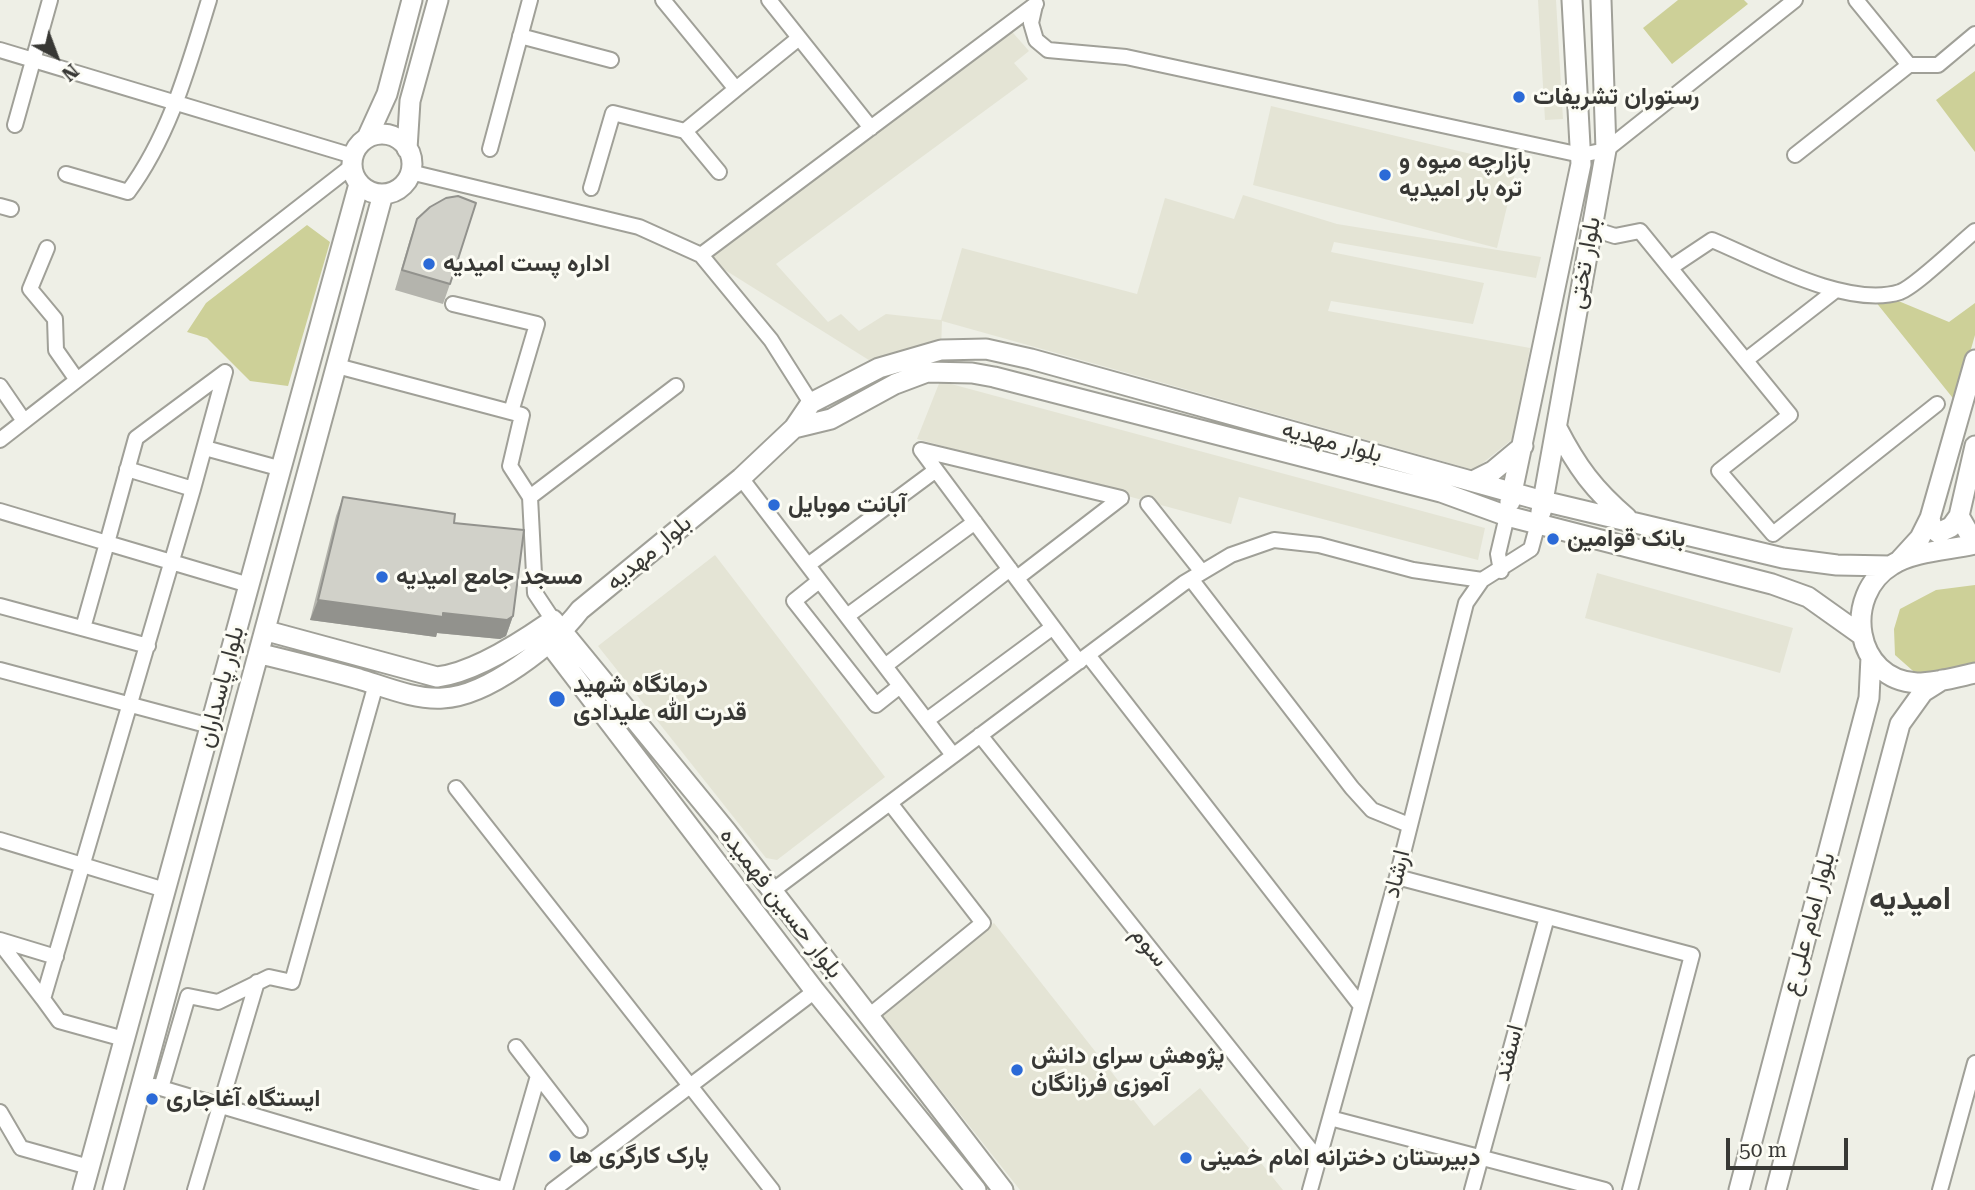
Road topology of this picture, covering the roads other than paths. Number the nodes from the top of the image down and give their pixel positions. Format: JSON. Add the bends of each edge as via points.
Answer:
{"nodes":[{"id":1,"x":50,"y":0,"type":"edge"},
{"id":2,"x":209,"y":0,"type":"edge"},
{"id":3,"x":412,"y":0,"type":"edge"},
{"id":4,"x":438,"y":0,"type":"edge"},
{"id":5,"x":530,"y":0,"type":"edge"},
{"id":6,"x":663,"y":0,"type":"edge"},
{"id":7,"x":769,"y":0,"type":"edge"},
{"id":8,"x":1572,"y":0,"type":"edge"},
{"id":9,"x":1601,"y":0,"type":"edge"},
{"id":10,"x":1795,"y":0,"type":"edge"},
{"id":11,"x":1856,"y":0,"type":"edge"},
{"id":12,"x":1038,"y":3,"type":"edge"},
{"id":13,"x":1007,"y":26,"type":"junction"},
{"id":14,"x":1975,"y":34,"type":"edge"},
{"id":15,"x":520,"y":36,"type":"junction"},
{"id":16,"x":799,"y":38,"type":"junction"},
{"id":17,"x":1036,"y":40,"type":"junction"},
{"id":18,"x":0,"y":50,"type":"edge"},
{"id":19,"x":34,"y":60,"type":"junction"},
{"id":20,"x":611,"y":60,"type":"dead end"},
{"id":21,"x":1909,"y":65,"type":"junction"},
{"id":22,"x":736,"y":89,"type":"junction"},
{"id":23,"x":176,"y":103,"type":"junction"},
{"id":24,"x":15,"y":125,"type":"dead end"},
{"id":25,"x":871,"y":128,"type":"junction"},
{"id":26,"x":685,"y":131,"type":"junction"},
{"id":27,"x":367,"y":138,"type":"junction"},
{"id":28,"x":407,"y":149,"type":"junction"},
{"id":29,"x":489,"y":149,"type":"dead end"},
{"id":30,"x":1606,"y":150,"type":"junction"},
{"id":31,"x":1581,"y":155,"type":"junction"},
{"id":32,"x":1795,"y":155,"type":"dead end"},
{"id":33,"x":355,"y":168,"type":"junction"},
{"id":34,"x":410,"y":172,"type":"junction"},
{"id":35,"x":719,"y":172,"type":"dead end"},
{"id":36,"x":66,"y":174,"type":"dead end"},
{"id":37,"x":591,"y":188,"type":"dead end"},
{"id":38,"x":383,"y":194,"type":"junction"},
{"id":39,"x":1590,"y":228,"type":"junction"},
{"id":40,"x":1975,"y":231,"type":"edge"},
{"id":41,"x":47,"y":247,"type":"dead end"},
{"id":42,"x":701,"y":255,"type":"junction"},
{"id":43,"x":1670,"y":268,"type":"junction"},
{"id":44,"x":1836,"y":290,"type":"junction"},
{"id":45,"x":453,"y":304,"type":"dead end"},
{"id":46,"x":1746,"y":360,"type":"junction"},
{"id":47,"x":1975,"y":360,"type":"edge"},
{"id":48,"x":337,"y":366,"type":"junction"},
{"id":49,"x":76,"y":380,"type":"junction"},
{"id":50,"x":0,"y":386,"type":"edge"},
{"id":51,"x":676,"y":386,"type":"dead end"},
{"id":52,"x":811,"y":403,"type":"junction"},
{"id":53,"x":1937,"y":404,"type":"dead end"},
{"id":54,"x":511,"y":412,"type":"junction"},
{"id":55,"x":24,"y":421,"type":"junction"},
{"id":56,"x":793,"y":428,"type":"junction"},
{"id":57,"x":1557,"y":428,"type":"junction"},
{"id":58,"x":0,"y":440,"type":"edge"},
{"id":59,"x":1523,"y":446,"type":"junction"},
{"id":60,"x":1975,"y":446,"type":"edge"},
{"id":61,"x":205,"y":448,"type":"junction"},
{"id":62,"x":282,"y":469,"type":"junction"},
{"id":63,"x":127,"y":470,"type":"junction"},
{"id":64,"x":936,"y":470,"type":"junction"},
{"id":65,"x":741,"y":478,"type":"junction"},
{"id":66,"x":1475,"y":480,"type":"junction"},
{"id":67,"x":193,"y":489,"type":"junction"},
{"id":68,"x":1513,"y":492,"type":"junction"},
{"id":69,"x":530,"y":497,"type":"junction"},
{"id":70,"x":1543,"y":501,"type":"junction"},
{"id":71,"x":1148,"y":504,"type":"dead end"},
{"id":72,"x":0,"y":511,"type":"edge"},
{"id":73,"x":1507,"y":516,"type":"junction"},
{"id":74,"x":1959,"y":516,"type":"junction"},
{"id":75,"x":1930,"y":519,"type":"junction"},
{"id":76,"x":1631,"y":520,"type":"junction"},
{"id":77,"x":975,"y":522,"type":"junction"},
{"id":78,"x":1538,"y":523,"type":"junction"},
{"id":79,"x":107,"y":544,"type":"junction"},
{"id":80,"x":1975,"y":544,"type":"edge"},
{"id":81,"x":173,"y":562,"type":"junction"},
{"id":82,"x":1895,"y":564,"type":"junction"},
{"id":83,"x":808,"y":565,"type":"junction"},
{"id":84,"x":1501,"y":571,"type":"junction"},
{"id":85,"x":1014,"y":574,"type":"junction"},
{"id":86,"x":1197,"y":576,"type":"junction"},
{"id":87,"x":1482,"y":580,"type":"junction"},
{"id":88,"x":820,"y":581,"type":"junction"},
{"id":89,"x":249,"y":585,"type":"junction"},
{"id":90,"x":0,"y":606,"type":"edge"},
{"id":91,"x":847,"y":616,"type":"junction"},
{"id":92,"x":1053,"y":627,"type":"junction"},
{"id":93,"x":83,"y":628,"type":"junction"},
{"id":94,"x":267,"y":631,"type":"junction"},
{"id":95,"x":551,"y":631,"type":"junction"},
{"id":96,"x":1860,"y":634,"type":"junction"},
{"id":97,"x":148,"y":646,"type":"junction"},
{"id":98,"x":261,"y":654,"type":"junction"},
{"id":99,"x":1871,"y":657,"type":"junction"},
{"id":100,"x":1083,"y":658,"type":"junction"},
{"id":101,"x":885,"y":666,"type":"junction"},
{"id":102,"x":0,"y":670,"type":"edge"},
{"id":103,"x":1975,"y":673,"type":"edge"},
{"id":104,"x":1942,"y":680,"type":"junction"},
{"id":105,"x":376,"y":684,"type":"junction"},
{"id":106,"x":900,"y":686,"type":"junction"},
{"id":107,"x":131,"y":706,"type":"junction"},
{"id":108,"x":927,"y":720,"type":"junction"},
{"id":109,"x":210,"y":726,"type":"junction"},
{"id":110,"x":980,"y":735,"type":"junction"},
{"id":111,"x":953,"y":755,"type":"junction"},
{"id":112,"x":456,"y":788,"type":"dead end"},
{"id":113,"x":890,"y":803,"type":"junction"},
{"id":114,"x":1409,"y":825,"type":"junction"},
{"id":115,"x":0,"y":840,"type":"edge"},
{"id":116,"x":85,"y":866,"type":"junction"},
{"id":117,"x":1397,"y":877,"type":"junction"},
{"id":118,"x":165,"y":890,"type":"junction"},
{"id":119,"x":772,"y":891,"type":"junction"},
{"id":120,"x":1547,"y":917,"type":"junction"},
{"id":121,"x":0,"y":942,"type":"edge"},
{"id":122,"x":56,"y":957,"type":"junction"},
{"id":123,"x":257,"y":982,"type":"junction"},
{"id":124,"x":815,"y":991,"type":"junction"},
{"id":125,"x":43,"y":999,"type":"junction"},
{"id":126,"x":1361,"y":1006,"type":"junction"},
{"id":127,"x":869,"y":1016,"type":"junction"},
{"id":128,"x":124,"y":1039,"type":"junction"},
{"id":129,"x":516,"y":1046,"type":"dead end"},
{"id":130,"x":1975,"y":1063,"type":"edge"},
{"id":131,"x":538,"y":1076,"type":"junction"},
{"id":132,"x":152,"y":1085,"type":"junction"},
{"id":133,"x":690,"y":1085,"type":"junction"},
{"id":134,"x":219,"y":1105,"type":"junction"},
{"id":135,"x":0,"y":1112,"type":"edge"},
{"id":136,"x":1330,"y":1118,"type":"junction"},
{"id":137,"x":580,"y":1130,"type":"dead end"},
{"id":138,"x":1481,"y":1157,"type":"junction"},
{"id":139,"x":1318,"y":1158,"type":"junction"},
{"id":140,"x":89,"y":1167,"type":"junction"},
{"id":141,"x":83,"y":1190,"type":"edge"},
{"id":142,"x":113,"y":1190,"type":"edge"},
{"id":143,"x":195,"y":1190,"type":"edge"},
{"id":144,"x":505,"y":1190,"type":"edge"},
{"id":145,"x":553,"y":1190,"type":"edge"},
{"id":146,"x":772,"y":1190,"type":"edge"},
{"id":147,"x":976,"y":1190,"type":"edge"},
{"id":148,"x":1003,"y":1190,"type":"edge"},
{"id":149,"x":1310,"y":1190,"type":"edge"},
{"id":150,"x":1472,"y":1190,"type":"edge"},
{"id":151,"x":1605,"y":1190,"type":"edge"},
{"id":152,"x":1629,"y":1190,"type":"edge"},
{"id":153,"x":1739,"y":1190,"type":"edge"},
{"id":154,"x":1776,"y":1190,"type":"edge"},
{"id":155,"x":1940,"y":1190,"type":"edge"}],
"edges":[{"from":1,"to":19,"type":"street"},
{"from":2,"to":23,"type":"street"},
{"from":3,"to":27,"type":"street","via":[[387,94]]},
{"from":4,"to":28,"type":"street","via":[[410,102]]},
{"from":5,"to":15,"type":"street"},
{"from":6,"to":22,"type":"street"},
{"from":7,"to":16,"type":"street"},
{"from":8,"to":31,"type":"street","name":"بلوار تختی"},
{"from":9,"to":30,"type":"street","name":"بلوار تختی"},
{"from":10,"to":30,"type":"street"},
{"from":11,"to":21,"type":"street"},
{"from":12,"to":13,"type":"street"},
{"from":12,"to":17,"type":"street","via":[[1031,23]]},
{"from":13,"to":17,"type":"street"},
{"from":13,"to":25,"type":"street"},
{"from":14,"to":21,"type":"street","via":[[1938,65]]},
{"from":15,"to":20,"type":"street"},
{"from":15,"to":29,"type":"street"},
{"from":16,"to":22,"type":"street"},
{"from":16,"to":25,"type":"street"},
{"from":17,"to":31,"type":"street","via":[[1048,50],[1126,57]]},
{"from":18,"to":19,"type":"street"},
{"from":19,"to":23,"type":"street"},
{"from":19,"to":24,"type":"street"},
{"from":21,"to":32,"type":"street"},
{"from":22,"to":26,"type":"street"},
{"from":23,"to":33,"type":"street"},
{"from":23,"to":36,"type":"street","via":[[149,163],[128,192]]},
{"from":25,"to":42,"type":"street"},
{"from":26,"to":35,"type":"street"},
{"from":26,"to":37,"type":"street","via":[[613,113]]},
{"from":27,"to":28,"type":"street","via":[[394,137]]},
{"from":27,"to":33,"type":"street"},
{"from":28,"to":34,"type":"street"},
{"from":30,"to":31,"type":"street"},
{"from":30,"to":39,"type":"street","name":"بلوار تختی"},
{"from":31,"to":59,"type":"street","name":"بلوار تختی"},
{"from":33,"to":38,"type":"street","via":[[374,193]]},
{"from":33,"to":49,"type":"street"},
{"from":33,"to":62,"type":"street","name":"بلوار پاسداران"},
{"from":34,"to":38,"type":"street","via":[[400,187]]},
{"from":34,"to":42,"type":"street","via":[[639,227]]},
{"from":38,"to":48,"type":"street","name":"بلوار پاسداران"},
{"from":39,"to":43,"type":"street","via":[[1615,236],[1640,231]]},
{"from":39,"to":57,"type":"street","name":"بلوار تختی"},
{"from":40,"to":44,"type":"street","via":[[1902,292],[1873,295]]},
{"from":41,"to":49,"type":"street","via":[[30,289],[55,319],[56,350]]},
{"from":42,"to":52,"type":"street","via":[[771,340]]},
{"from":43,"to":44,"type":"street","via":[[1712,240]]},
{"from":43,"to":46,"type":"street"},
{"from":44,"to":46,"type":"street"},
{"from":45,"to":54,"type":"street","via":[[537,324]]},
{"from":46,"to":53,"type":"street","via":[[1790,415],[1719,471],[1773,534]]},
{"from":47,"to":75,"type":"street"},
{"from":48,"to":54,"type":"street"},
{"from":48,"to":94,"type":"street","name":"بلوار پاسداران"},
{"from":49,"to":55,"type":"street"},
{"from":50,"to":55,"type":"street"},
{"from":51,"to":69,"type":"street"},
{"from":52,"to":56,"type":"street","name":"بلوار مهدیه"},
{"from":52,"to":66,"type":"street","name":"بلوار مهدیه","via":[[906,359],[942,350],[986,349]]},
{"from":54,"to":69,"type":"street","via":[[522,415],[510,466]]},
{"from":55,"to":58,"type":"street"},
{"from":56,"to":65,"type":"street","name":"بلوار مهدیه"},
{"from":56,"to":73,"type":"street","name":"بلوار مهدیه","via":[[831,419],[895,384],[928,372],[972,373],[1441,492]]},
{"from":57,"to":70,"type":"street","name":"بلوار تختی"},
{"from":57,"to":76,"type":"street","via":[[1596,491]]},
{"from":59,"to":66,"type":"street"},
{"from":59,"to":68,"type":"street","name":"بلوار تختی"},
{"from":60,"to":74,"type":"street"},
{"from":61,"to":62,"type":"street"},
{"from":61,"to":63,"type":"street","via":[[225,372],[136,438]]},
{"from":61,"to":67,"type":"street"},
{"from":62,"to":89,"type":"street","name":"بلوار پاسداران"},
{"from":63,"to":67,"type":"street"},
{"from":63,"to":79,"type":"street"},
{"from":64,"to":77,"type":"street"},
{"from":64,"to":83,"type":"street"},
{"from":64,"to":85,"type":"street","via":[[921,450],[1121,498]]},
{"from":65,"to":83,"type":"street"},
{"from":65,"to":95,"type":"street","name":"بلوار مهدیه"},
{"from":66,"to":68,"type":"street","name":"بلوار مهدیه"},
{"from":67,"to":81,"type":"street"},
{"from":68,"to":70,"type":"street","name":"بلوار مهدیه"},
{"from":68,"to":73,"type":"street","name":"بلوار تختی"},
{"from":69,"to":95,"type":"street","via":[[536,593]]},
{"from":70,"to":76,"type":"street","name":"بلوار مهدیه"},
{"from":70,"to":78,"type":"street","name":"بلوار تختی"},
{"from":71,"to":86,"type":"street"},
{"from":72,"to":79,"type":"street"},
{"from":73,"to":78,"type":"street","name":"بلوار مهدیه"},
{"from":73,"to":84,"type":"street","via":[[1498,554]]},
{"from":74,"to":75,"type":"street","via":[[1951,527],[1938,533]]},
{"from":74,"to":80,"type":"street"},
{"from":75,"to":82,"type":"street","via":[[1920,538]]},
{"from":76,"to":82,"type":"street","name":"بلوار مهدیه","via":[[1783,558],[1837,565]]},
{"from":77,"to":85,"type":"street"},
{"from":77,"to":91,"type":"street"},
{"from":78,"to":84,"type":"street","via":[[1531,549]]},
{"from":78,"to":96,"type":"street","name":"بلوار مهدیه","via":[[1772,584],[1808,597]]},
{"from":79,"to":81,"type":"street"},
{"from":79,"to":93,"type":"street"},
{"from":80,"to":82,"type":"street","name":"بلوار مهدیه"},
{"from":81,"to":89,"type":"street"},
{"from":81,"to":97,"type":"street"},
{"from":82,"to":96,"type":"street","via":[[1871,583],[1860,607]]},
{"from":83,"to":88,"type":"street"},
{"from":84,"to":87,"type":"street"},
{"from":85,"to":92,"type":"street"},
{"from":85,"to":101,"type":"street"},
{"from":86,"to":87,"type":"street","via":[[1231,555],[1273,540],[1320,545],[1413,570]]},
{"from":86,"to":100,"type":"street"},
{"from":86,"to":114,"type":"street","via":[[1352,788],[1372,810]]},
{"from":87,"to":114,"type":"street","name":"ارشاد","via":[[1466,603]]},
{"from":88,"to":91,"type":"street"},
{"from":88,"to":106,"type":"street","via":[[794,601],[876,705]]},
{"from":89,"to":109,"type":"street","name":"بلوار پاسداران"},
{"from":90,"to":93,"type":"street"},
{"from":91,"to":101,"type":"street"},
{"from":92,"to":100,"type":"street"},
{"from":92,"to":108,"type":"street"},
{"from":93,"to":97,"type":"street"},
{"from":94,"to":95,"type":"street","name":"بلوار مهدیه","via":[[438,677],[456,675]]},
{"from":94,"to":98,"type":"street","name":"بلوار پاسداران"},
{"from":95,"to":105,"type":"street","name":"بلوار مهدیه","via":[[484,685],[462,695],[442,699]]},
{"from":95,"to":119,"type":"street","name":"بلوار حسین فهمیده"},
{"from":95,"to":124,"type":"street","name":"بلوار حسین فهمیده"},
{"from":96,"to":99,"type":"street"},
{"from":97,"to":107,"type":"street"},
{"from":98,"to":105,"type":"street","name":"بلوار مهدیه"},
{"from":98,"to":132,"type":"street","name":"بلوار پاسداران"},
{"from":99,"to":104,"type":"street","via":[[1891,675],[1916,683]]},
{"from":99,"to":153,"type":"street","name":"بلوار امام علی ع","via":[[1869,698]]},
{"from":100,"to":110,"type":"street"},
{"from":100,"to":126,"type":"street"},
{"from":101,"to":106,"type":"street"},
{"from":102,"to":107,"type":"street"},
{"from":103,"to":104,"type":"street"},
{"from":104,"to":154,"type":"street","name":"بلوار امام علی ع","via":[[1923,692],[1900,724]]},
{"from":105,"to":123,"type":"street","via":[[292,982],[269,977]]},
{"from":106,"to":108,"type":"street"},
{"from":107,"to":109,"type":"street"},
{"from":107,"to":116,"type":"street"},
{"from":108,"to":111,"type":"street"},
{"from":109,"to":118,"type":"street","name":"بلوار پاسداران"},
{"from":110,"to":111,"type":"street"},
{"from":110,"to":139,"type":"street","name":"سوم"},
{"from":111,"to":113,"type":"street"},
{"from":112,"to":133,"type":"street"},
{"from":113,"to":119,"type":"street"},
{"from":113,"to":127,"type":"street","via":[[983,923]]},
{"from":114,"to":117,"type":"street","name":"ارشاد"},
{"from":115,"to":116,"type":"street"},
{"from":116,"to":118,"type":"street"},
{"from":116,"to":122,"type":"street"},
{"from":117,"to":120,"type":"street"},
{"from":117,"to":126,"type":"street","name":"ارشاد"},
{"from":118,"to":128,"type":"street","name":"بلوار پاسداران"},
{"from":119,"to":127,"type":"street","name":"بلوار حسین فهمیده"},
{"from":120,"to":138,"type":"street","name":"اسفند"},
{"from":120,"to":152,"type":"street","via":[[1692,955]]},
{"from":121,"to":122,"type":"street"},
{"from":121,"to":125,"type":"street"},
{"from":122,"to":125,"type":"street"},
{"from":123,"to":132,"type":"street","via":[[218,1002],[188,996]]},
{"from":123,"to":134,"type":"street"},
{"from":124,"to":133,"type":"street"},
{"from":124,"to":147,"type":"street","name":"بلوار حسین فهمیده"},
{"from":125,"to":128,"type":"street","via":[[59,1021]]},
{"from":126,"to":136,"type":"street","name":"ارشاد"},
{"from":127,"to":148,"type":"street","name":"بلوار حسین فهمیده"},
{"from":128,"to":140,"type":"street","name":"بلوار پاسداران"},
{"from":129,"to":131,"type":"street"},
{"from":130,"to":155,"type":"street"},
{"from":131,"to":137,"type":"street"},
{"from":131,"to":144,"type":"street"},
{"from":132,"to":134,"type":"street"},
{"from":132,"to":142,"type":"street","name":"بلوار پاسداران"},
{"from":133,"to":145,"type":"street"},
{"from":133,"to":146,"type":"street"},
{"from":134,"to":143,"type":"street"},
{"from":134,"to":144,"type":"street"},
{"from":135,"to":140,"type":"street","via":[[21,1148]]},
{"from":136,"to":138,"type":"street"},
{"from":136,"to":139,"type":"street","name":"ارشاد"},
{"from":138,"to":150,"type":"street","name":"اسفند"},
{"from":138,"to":151,"type":"street"},
{"from":139,"to":149,"type":"street","name":"ارشاد"},
{"from":140,"to":141,"type":"street","name":"بلوار پاسداران"}]}
